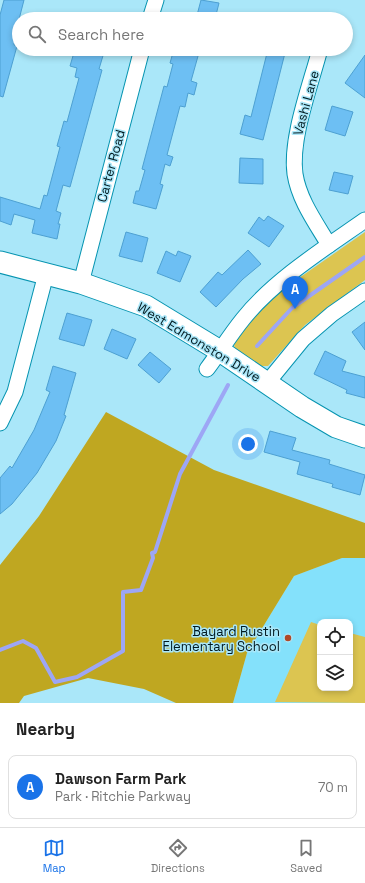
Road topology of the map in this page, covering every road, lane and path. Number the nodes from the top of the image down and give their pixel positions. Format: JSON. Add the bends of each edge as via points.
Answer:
{"nodes":[{"id":1,"x":156,"y":0,"type":"edge"},
{"id":2,"x":152,"y":12,"type":"edge"},
{"id":3,"x":140,"y":56,"type":"edge"},
{"id":4,"x":318,"y":56,"type":"edge"},
{"id":5,"x":365,"y":220,"type":"edge"},
{"id":6,"x":329,"y":245,"type":"junction"},
{"id":7,"x":0,"y":262,"type":"edge"},
{"id":8,"x":46,"y":274,"type":"junction"},
{"id":9,"x":81,"y":283,"type":"junction"},
{"id":10,"x":365,"y":291,"type":"edge"},
{"id":11,"x":220,"y":352,"type":"junction"},
{"id":12,"x":207,"y":369,"type":"dead end"},
{"id":13,"x":267,"y":383,"type":"junction"},
{"id":14,"x":0,"y":423,"type":"edge"},
{"id":15,"x":365,"y":437,"type":"edge"}],
"edges":[{"from":1,"to":2,"type":"street"},
{"from":3,"to":9,"type":"street","name":"Carter Road"},
{"from":4,"to":6,"type":"street","name":"Vashi Lane","via":[[296,138],[295,174],[307,208]]},
{"from":5,"to":6,"type":"street"},
{"from":6,"to":11,"type":"street","via":[[273,289],[243,319]]},
{"from":7,"to":8,"type":"street","name":"West Edmonston Drive"},
{"from":8,"to":9,"type":"street","name":"West Edmonston Drive"},
{"from":8,"to":14,"type":"street","via":[[15,392]]},
{"from":9,"to":11,"type":"street","name":"West Edmonston Drive","via":[[146,306]]},
{"from":10,"to":13,"type":"street","via":[[332,314],[303,339]]},
{"from":11,"to":12,"type":"street"},
{"from":11,"to":13,"type":"street","name":"West Edmonston Drive"},
{"from":13,"to":15,"type":"street","name":"West Edmonston Drive","via":[[336,427]]}]}
